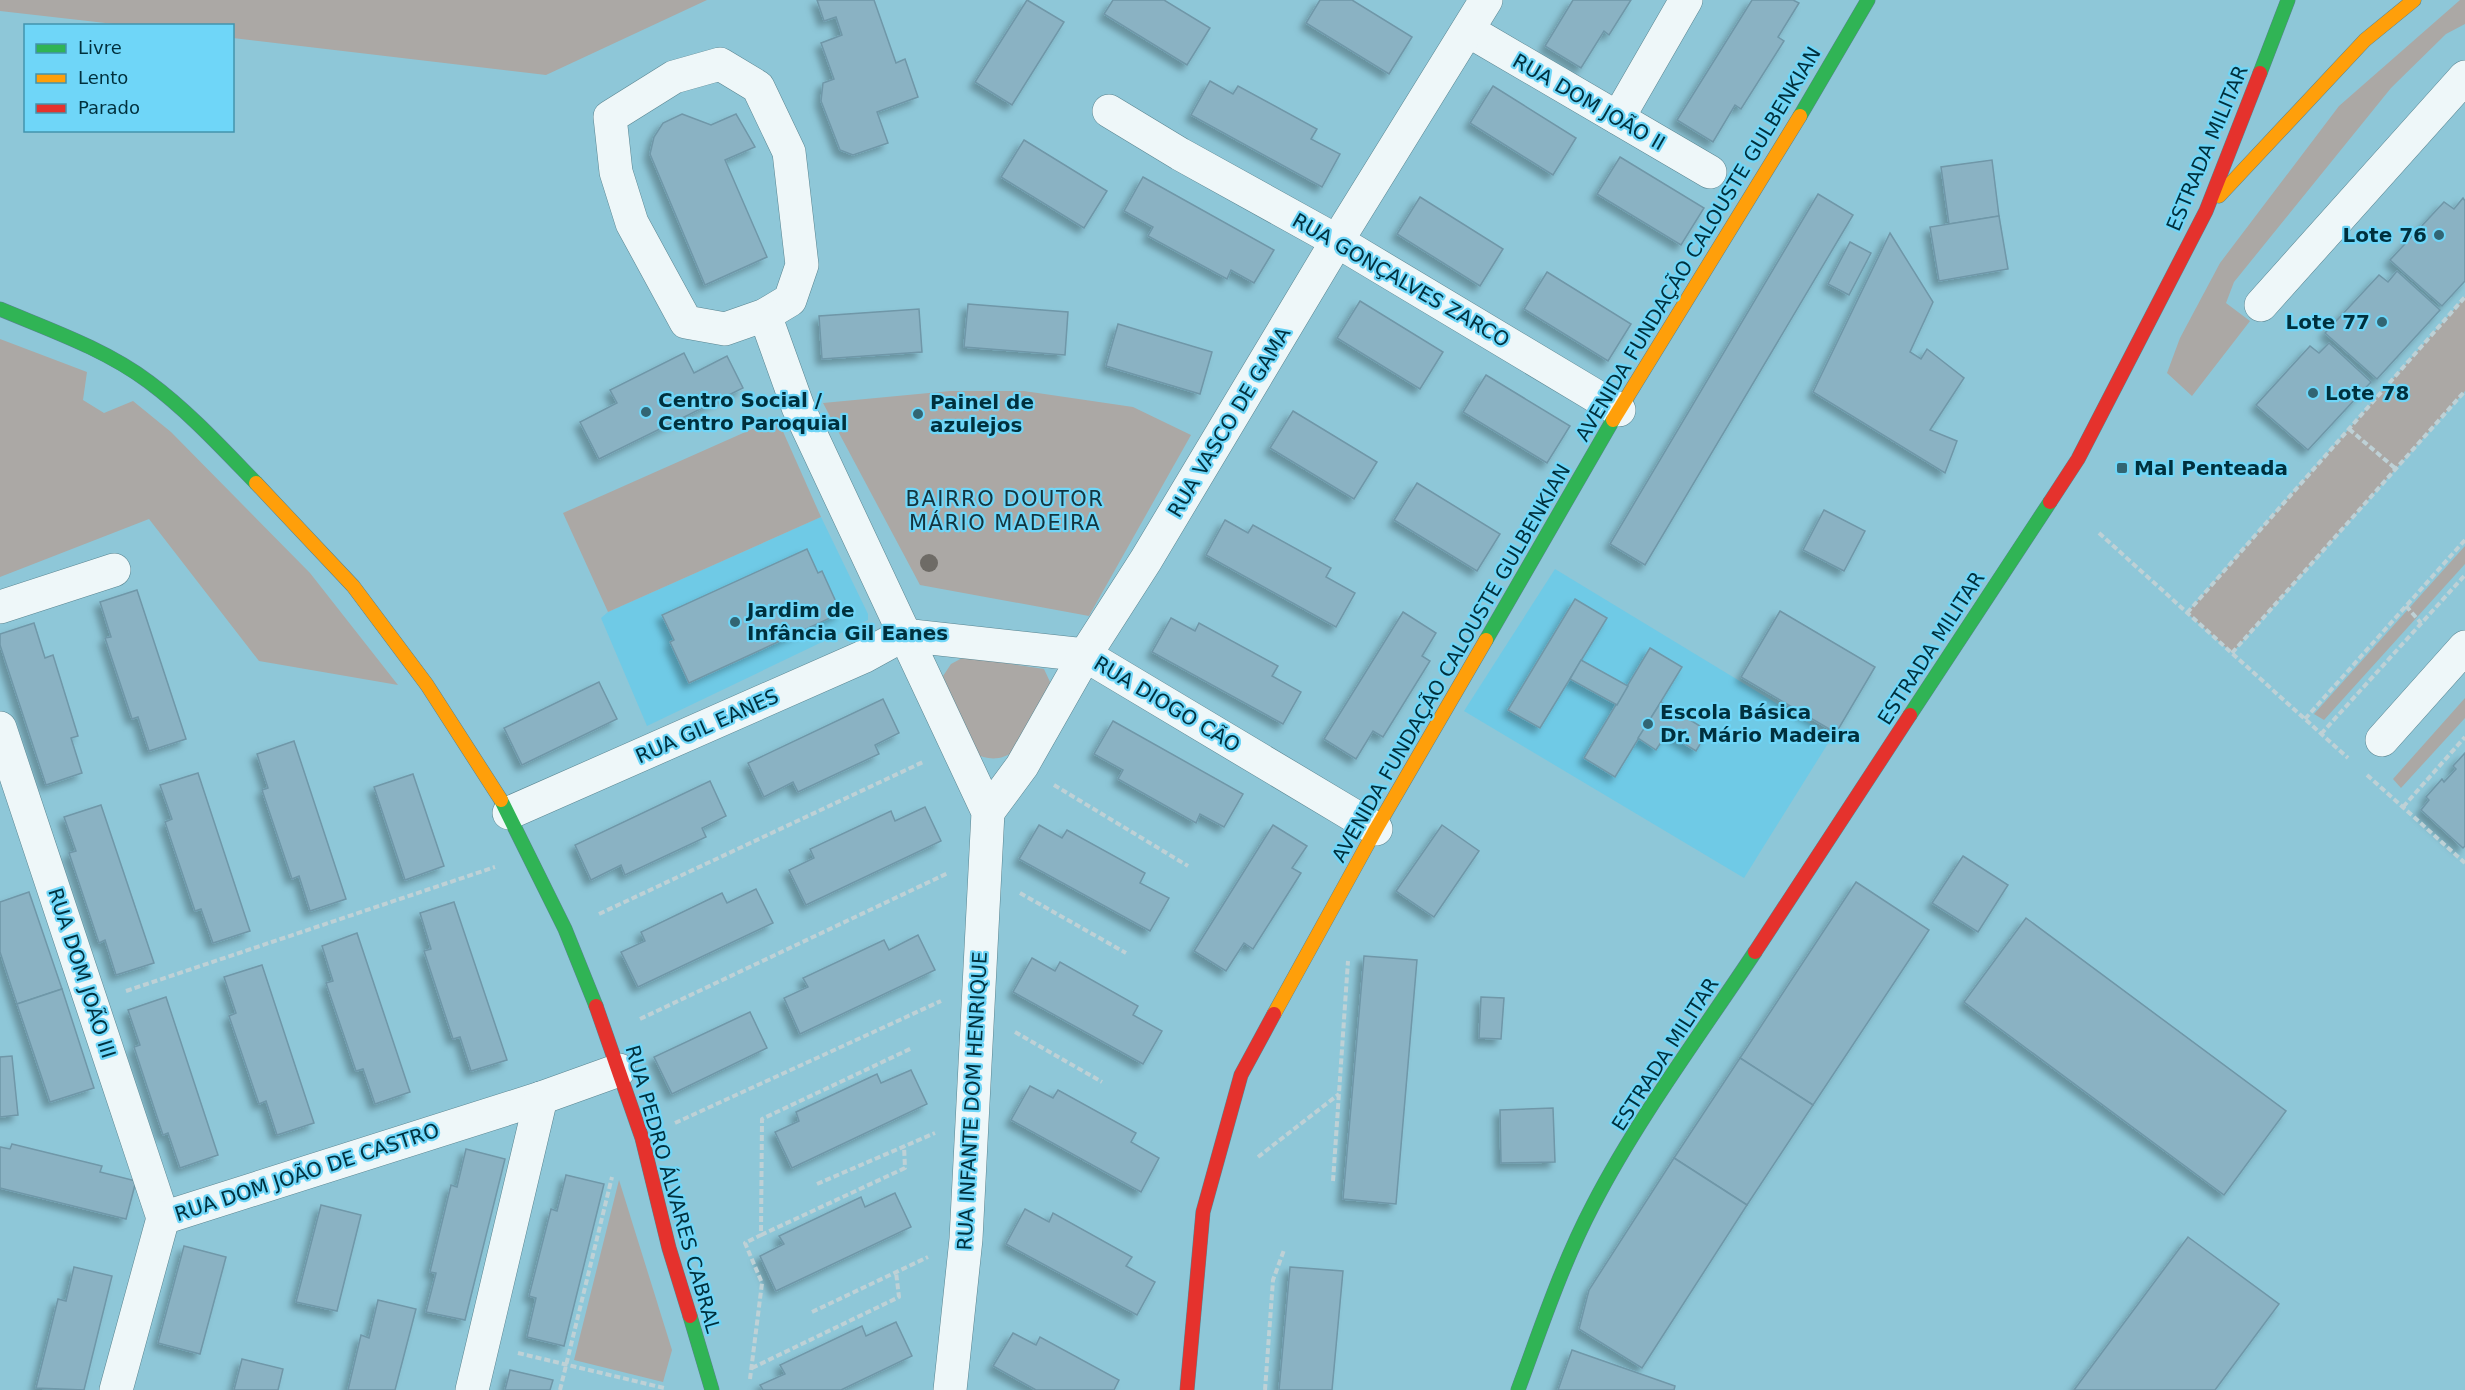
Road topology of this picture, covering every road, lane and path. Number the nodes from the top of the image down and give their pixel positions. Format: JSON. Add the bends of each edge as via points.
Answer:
{"nodes":[{"id":1,"x":1486,"y":0,"type":"edge"},
{"id":2,"x":1686,"y":0,"type":"edge"},
{"id":3,"x":1868,"y":0,"type":"edge"},
{"id":4,"x":2288,"y":0,"type":"edge"},
{"id":5,"x":2414,"y":0,"type":"edge"},
{"id":6,"x":1469,"y":31,"type":"junction"},
{"id":7,"x":2465,"y":76,"type":"edge"},
{"id":8,"x":1109,"y":111,"type":"dead end"},
{"id":9,"x":1618,"y":118,"type":"junction"},
{"id":10,"x":1710,"y":172,"type":"dead end"},
{"id":11,"x":2206,"y":210,"type":"junction"},
{"id":12,"x":1336,"y":241,"type":"junction"},
{"id":13,"x":2465,"y":297,"type":"edge"},
{"id":14,"x":2261,"y":305,"type":"dead end"},
{"id":15,"x":0,"y":309,"type":"edge"},
{"id":16,"x":765,"y":315,"type":"junction"},
{"id":17,"x":2465,"y":392,"type":"edge"},
{"id":18,"x":1619,"y":410,"type":"junction"},
{"id":19,"x":2349,"y":429,"type":"junction"},
{"id":20,"x":2396,"y":469,"type":"junction"},
{"id":21,"x":2099,"y":533,"type":"dead end"},
{"id":22,"x":2465,"y":540,"type":"edge"},
{"id":23,"x":114,"y":570,"type":"dead end"},
{"id":24,"x":2465,"y":575,"type":"edge"},
{"id":25,"x":0,"y":606,"type":"edge"},
{"id":26,"x":2406,"y":606,"type":"junction"},
{"id":27,"x":2187,"y":613,"type":"junction"},
{"id":28,"x":2421,"y":623,"type":"junction"},
{"id":29,"x":903,"y":635,"type":"junction"},
{"id":30,"x":2465,"y":647,"type":"edge"},
{"id":31,"x":2232,"y":653,"type":"junction"},
{"id":32,"x":1085,"y":655,"type":"junction"},
{"id":33,"x":2305,"y":719,"type":"junction"},
{"id":34,"x":0,"y":728,"type":"edge"},
{"id":35,"x":2321,"y":734,"type":"junction"},
{"id":36,"x":2465,"y":737,"type":"edge"},
{"id":37,"x":2382,"y":740,"type":"dead end"},
{"id":38,"x":958,"y":746,"type":"junction"},
{"id":39,"x":2352,"y":761,"type":"dead end"},
{"id":40,"x":1022,"y":766,"type":"junction"},
{"id":41,"x":2359,"y":768,"type":"dead end"},
{"id":42,"x":2403,"y":807,"type":"junction"},
{"id":43,"x":988,"y":812,"type":"junction"},
{"id":44,"x":509,"y":813,"type":"junction"},
{"id":45,"x":1376,"y":829,"type":"junction"},
{"id":46,"x":2465,"y":863,"type":"edge"},
{"id":47,"x":501,"y":865,"type":"dead end"},
{"id":48,"x":985,"y":865,"type":"junction"},
{"id":49,"x":1188,"y":866,"type":"dead end"},
{"id":50,"x":566,"y":929,"type":"junction"},
{"id":51,"x":1126,"y":953,"type":"dead end"},
{"id":52,"x":1349,"y":954,"type":"dead end"},
{"id":53,"x":979,"y":997,"type":"junction"},
{"id":54,"x":92,"y":1002,"type":"junction"},
{"id":55,"x":607,"y":1035,"type":"junction"},
{"id":56,"x":912,"y":1048,"type":"dead end"},
{"id":57,"x":619,"y":1070,"type":"junction"},
{"id":58,"x":1102,"y":1082,"type":"dead end"},
{"id":59,"x":1339,"y":1094,"type":"junction"},
{"id":60,"x":541,"y":1098,"type":"junction"},
{"id":61,"x":972,"y":1116,"type":"junction"},
{"id":62,"x":642,"y":1138,"type":"junction"},
{"id":63,"x":904,"y":1146,"type":"junction"},
{"id":64,"x":1254,"y":1159,"type":"dead end"},
{"id":65,"x":614,"y":1169,"type":"dead end"},
{"id":66,"x":1333,"y":1181,"type":"dead end"},
{"id":67,"x":817,"y":1184,"type":"dead end"},
{"id":68,"x":163,"y":1218,"type":"junction"},
{"id":69,"x":761,"y":1235,"type":"junction"},
{"id":70,"x":966,"y":1239,"type":"junction"},
{"id":71,"x":1284,"y":1250,"type":"dead end"},
{"id":72,"x":896,"y":1272,"type":"junction"},
{"id":73,"x":812,"y":1312,"type":"dead end"},
{"id":74,"x":522,"y":1354,"type":"dead end"},
{"id":75,"x":566,"y":1364,"type":"junction"},
{"id":76,"x":751,"y":1369,"type":"junction"},
{"id":77,"x":117,"y":1390,"type":"edge"},
{"id":78,"x":472,"y":1390,"type":"edge"},
{"id":79,"x":560,"y":1390,"type":"edge"},
{"id":80,"x":664,"y":1390,"type":"edge"},
{"id":81,"x":712,"y":1390,"type":"edge"},
{"id":82,"x":748,"y":1390,"type":"edge"},
{"id":83,"x":950,"y":1390,"type":"edge"},
{"id":84,"x":1187,"y":1390,"type":"edge"},
{"id":85,"x":1265,"y":1390,"type":"edge"},
{"id":86,"x":1518,"y":1390,"type":"edge"}],
"edges":[{"from":1,"to":6,"type":"street","name":"RUA VASCO DE GAMA"},
{"from":2,"to":9,"type":"street"},
{"from":3,"to":18,"type":"street","name":"AVENIDA FUNDAÇÃO CALOUSTE GULBENKIAN","via":[[1753,196]]},
{"from":4,"to":11,"type":"street","name":"ESTRADA MILITAR"},
{"from":5,"to":11,"type":"street","via":[[2349,56]]},
{"from":6,"to":9,"type":"street","name":"RUA DOM JOÃO II"},
{"from":6,"to":12,"type":"street","name":"RUA VASCO DE GAMA"},
{"from":7,"to":14,"type":"street"},
{"from":8,"to":12,"type":"street","name":"RUA GONÇALVES ZARCO"},
{"from":9,"to":10,"type":"street","name":"RUA DOM JOÃO II"},
{"from":11,"to":86,"type":"street","name":"ESTRADA MILITAR","via":[[2078,459],[1593,1204],[1564,1265]]},
{"from":12,"to":18,"type":"street","name":"RUA GONÇALVES ZARCO"},
{"from":12,"to":32,"type":"street","name":"RUA VASCO DE GAMA"},
{"from":13,"to":19,"type":"path"},
{"from":15,"to":44,"type":"street","name":"RUA PEDRO ÁLVARES CABRAL","via":[[91,348],[148,381],[201,427],[353,586],[427,685]]},
{"from":16,"to":16,"type":"street","via":[[790,300],[802,265],[789,152],[758,87],[720,64],[674,77],[610,117],[616,172],[632,223],[686,322],[725,329]]},
{"from":16,"to":29,"type":"street","via":[[798,407]]},
{"from":17,"to":20,"type":"path"},
{"from":18,"to":45,"type":"street","name":"AVENIDA FUNDAÇÃO CALOUSTE GULBENKIAN"},
{"from":19,"to":20,"type":"path"},
{"from":19,"to":27,"type":"path"},
{"from":20,"to":31,"type":"path"},
{"from":21,"to":27,"type":"path"},
{"from":22,"to":26,"type":"path"},
{"from":23,"to":25,"type":"street"},
{"from":24,"to":28,"type":"path"},
{"from":26,"to":28,"type":"path"},
{"from":26,"to":33,"type":"path"},
{"from":27,"to":31,"type":"path"},
{"from":28,"to":35,"type":"path"},
{"from":29,"to":32,"type":"street","name":"RUA DIOGO CÃO"},
{"from":29,"to":38,"type":"street"},
{"from":29,"to":44,"type":"street","name":"RUA GIL EANES","via":[[863,657]]},
{"from":30,"to":37,"type":"street"},
{"from":31,"to":33,"type":"path"},
{"from":32,"to":40,"type":"street","name":"RUA VASCO DE GAMA"},
{"from":32,"to":45,"type":"street","name":"RUA DIOGO CÃO"},
{"from":33,"to":35,"type":"path"},
{"from":34,"to":54,"type":"street","name":"RUA DOM JOÃO III"},
{"from":35,"to":39,"type":"path"},
{"from":36,"to":42,"type":"path"},
{"from":38,"to":43,"type":"street"},
{"from":38,"to":50,"type":"path"},
{"from":40,"to":43,"type":"street","name":"RUA VASCO DE GAMA"},
{"from":40,"to":49,"type":"path"},
{"from":41,"to":42,"type":"path"},
{"from":42,"to":46,"type":"path"},
{"from":43,"to":48,"type":"street","name":"RUA INFANTE DOM HENRIQUE"},
{"from":44,"to":50,"type":"street","name":"RUA PEDRO ÁLVARES CABRAL"},
{"from":45,"to":84,"type":"street","name":"AVENIDA FUNDAÇÃO CALOUSTE GULBENKIAN","via":[[1240,1075],[1203,1212]]},
{"from":47,"to":54,"type":"path"},
{"from":48,"to":51,"type":"path"},
{"from":48,"to":53,"type":"street","name":"RUA INFANTE DOM HENRIQUE"},
{"from":48,"to":55,"type":"path"},
{"from":50,"to":55,"type":"street","name":"RUA PEDRO ÁLVARES CABRAL"},
{"from":52,"to":59,"type":"path"},
{"from":53,"to":58,"type":"path"},
{"from":53,"to":61,"type":"street","name":"RUA INFANTE DOM HENRIQUE"},
{"from":53,"to":62,"type":"path"},
{"from":54,"to":68,"type":"street","name":"RUA DOM JOÃO III"},
{"from":55,"to":57,"type":"street","name":"RUA PEDRO ÁLVARES CABRAL"},
{"from":56,"to":69,"type":"path","via":[[762,1119]]},
{"from":57,"to":60,"type":"street","name":"RUA DOM JOÃO DE CASTRO"},
{"from":57,"to":62,"type":"street","name":"RUA PEDRO ÁLVARES CABRAL"},
{"from":59,"to":64,"type":"path"},
{"from":59,"to":66,"type":"path"},
{"from":60,"to":68,"type":"street","name":"RUA DOM JOÃO DE CASTRO"},
{"from":60,"to":78,"type":"street"},
{"from":61,"to":63,"type":"path"},
{"from":61,"to":70,"type":"street","name":"RUA INFANTE DOM HENRIQUE"},
{"from":62,"to":81,"type":"street","name":"RUA PEDRO ÁLVARES CABRAL","via":[[669,1248]]},
{"from":63,"to":67,"type":"path"},
{"from":63,"to":69,"type":"path","via":[[905,1168]]},
{"from":65,"to":75,"type":"path"},
{"from":68,"to":77,"type":"street","name":"RUA DOM JOÃO DE CASTRO"},
{"from":69,"to":76,"type":"path","via":[[745,1243],[762,1284]]},
{"from":70,"to":72,"type":"path"},
{"from":70,"to":83,"type":"street","name":"RUA INFANTE DOM HENRIQUE"},
{"from":71,"to":85,"type":"path","via":[[1273,1280]]},
{"from":72,"to":73,"type":"path"},
{"from":72,"to":76,"type":"path","via":[[899,1297]]},
{"from":74,"to":75,"type":"path"},
{"from":75,"to":79,"type":"path"},
{"from":75,"to":80,"type":"path"},
{"from":76,"to":82,"type":"path"}]}
